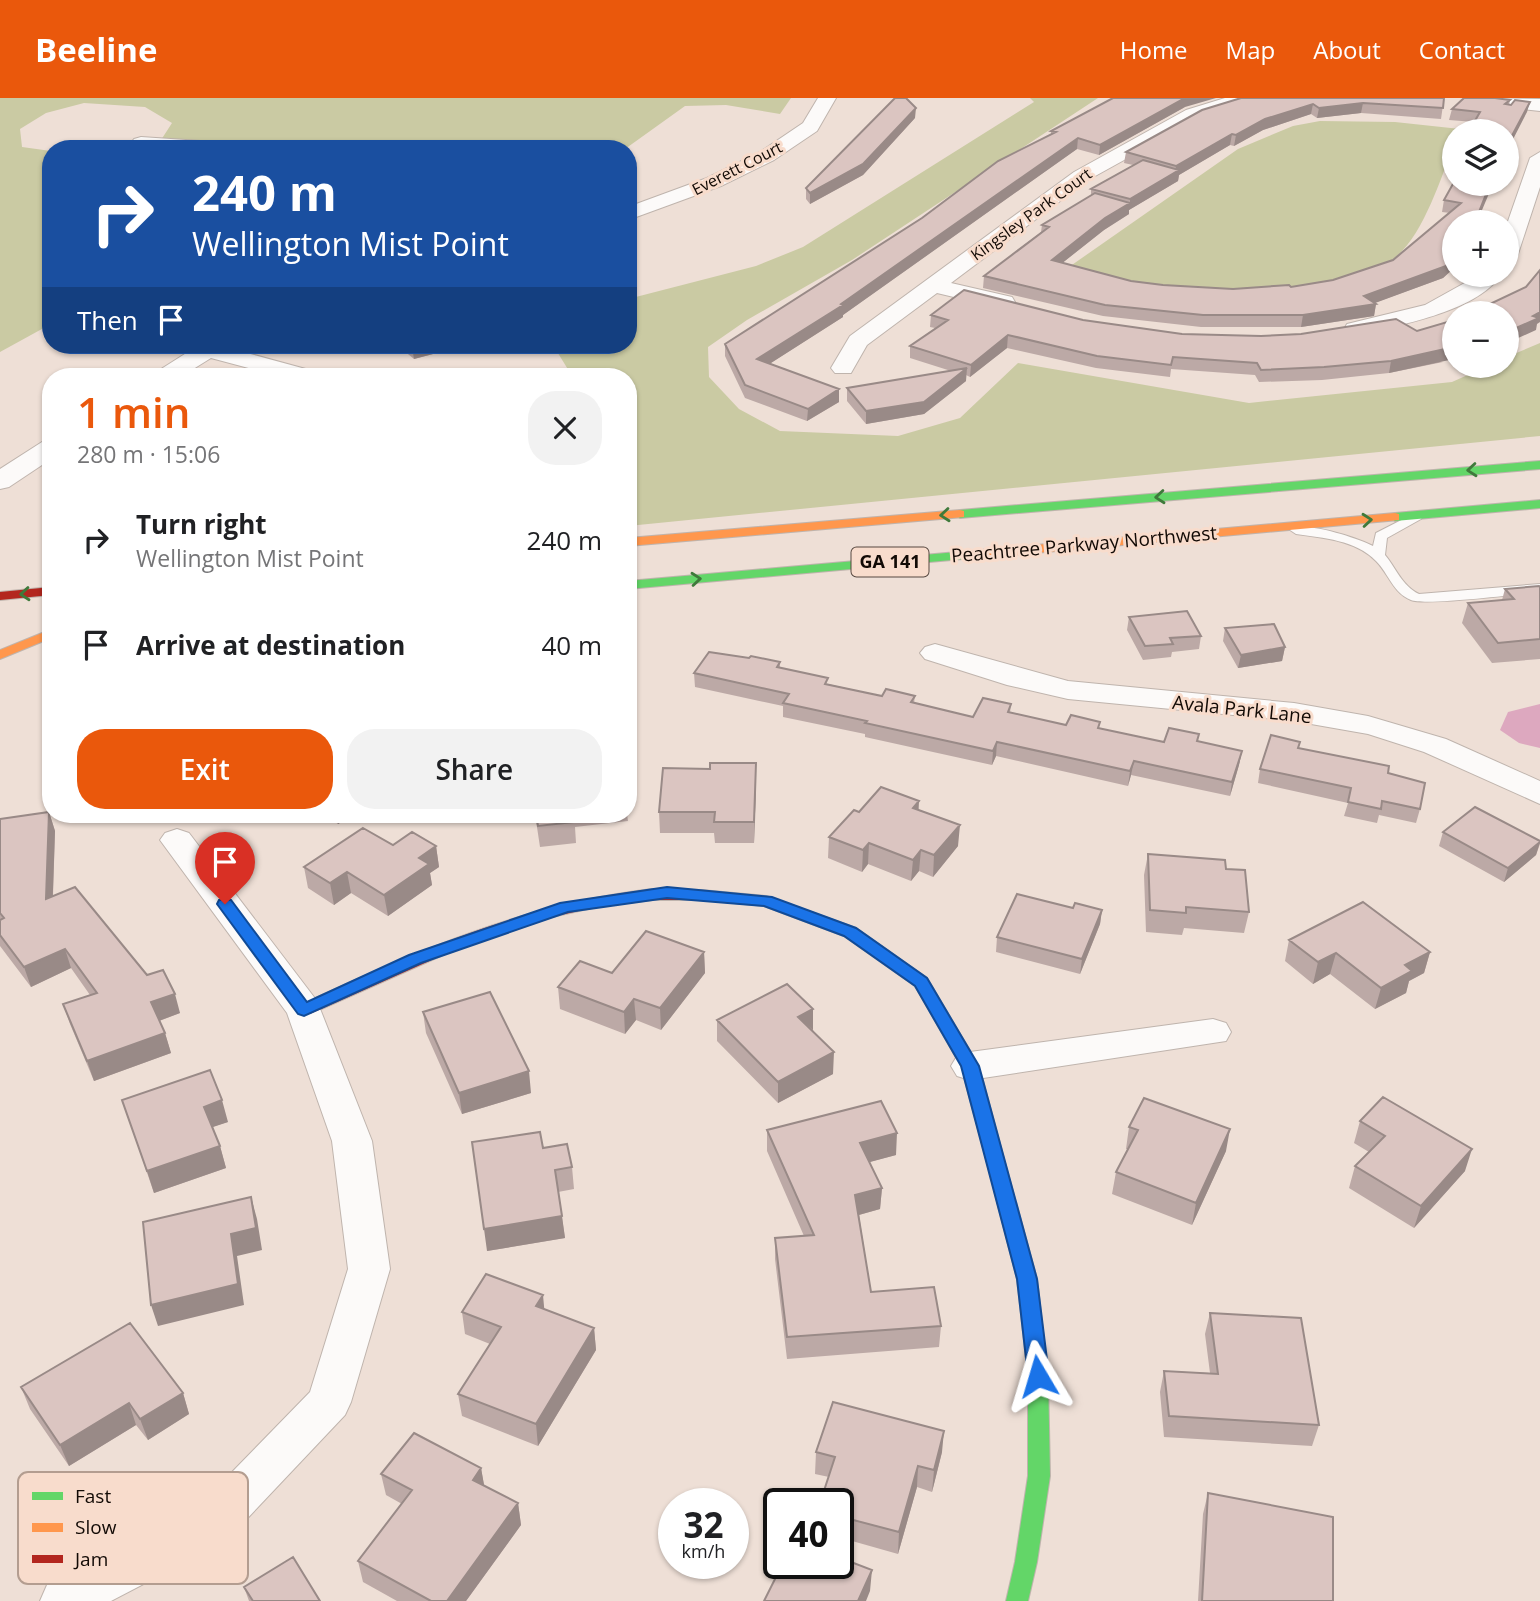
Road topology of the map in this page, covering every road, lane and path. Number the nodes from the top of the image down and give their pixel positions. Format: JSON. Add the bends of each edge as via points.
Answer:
{"nodes":[{"id":1,"x":827,"y":98,"type":"edge"},
{"id":2,"x":1244,"y":98,"type":"edge"},
{"id":3,"x":1477,"y":98,"type":"edge"},
{"id":4,"x":1540,"y":105,"type":"edge"},
{"id":5,"x":1540,"y":158,"type":"edge"},
{"id":6,"x":637,"y":211,"type":"edge"},
{"id":7,"x":1519,"y":219,"type":"edge"},
{"id":8,"x":933,"y":285,"type":"junction"},
{"id":9,"x":1474,"y":287,"type":"edge"},
{"id":10,"x":1023,"y":307,"type":"edge"},
{"id":11,"x":1328,"y":333,"type":"edge"},
{"id":12,"x":201,"y":354,"type":"edge"},
{"id":13,"x":234,"y":354,"type":"edge"},
{"id":14,"x":179,"y":368,"type":"edge"},
{"id":15,"x":279,"y":368,"type":"edge"},
{"id":16,"x":843,"y":368,"type":"dead end"},
{"id":17,"x":1540,"y":450,"type":"edge"},
{"id":18,"x":42,"y":453,"type":"edge"},
{"id":19,"x":1540,"y":465,"type":"edge"},
{"id":20,"x":0,"y":481,"type":"edge"},
{"id":21,"x":1228,"y":491,"type":"junction"},
{"id":22,"x":1540,"y":504,"type":"edge"},
{"id":23,"x":1418,"y":515,"type":"junction"},
{"id":24,"x":1274,"y":527,"type":"junction"},
{"id":25,"x":637,"y":541,"type":"edge"},
{"id":26,"x":1378,"y":555,"type":"junction"},
{"id":27,"x":637,"y":583,"type":"edge"},
{"id":28,"x":1540,"y":588,"type":"edge"},
{"id":29,"x":42,"y":592,"type":"edge"},
{"id":30,"x":0,"y":596,"type":"edge"},
{"id":31,"x":42,"y":636,"type":"edge"},
{"id":32,"x":42,"y":638,"type":"edge"},
{"id":33,"x":0,"y":639,"type":"edge"},
{"id":34,"x":935,"y":653,"type":"dead end"},
{"id":35,"x":0,"y":655,"type":"edge"},
{"id":36,"x":1540,"y":794,"type":"edge"},
{"id":37,"x":177,"y":840,"type":"dead end"},
{"id":38,"x":304,"y":1010,"type":"junction"},
{"id":39,"x":1213,"y":1032,"type":"dead end"},
{"id":40,"x":970,"y":1066,"type":"junction"},
{"id":41,"x":248,"y":1486,"type":"edge"},
{"id":42,"x":97,"y":1584,"type":"edge"},
{"id":43,"x":64,"y":1601,"type":"edge"},
{"id":44,"x":1017,"y":1601,"type":"edge"}],
"edges":[{"from":1,"to":6,"type":"street","name":"Everett Court","via":[[810,127],[767,156]]},
{"from":2,"to":8,"type":"street","name":"Kingsley Park Court","via":[[1193,114],[1081,176]]},
{"from":3,"to":4,"type":"street"},
{"from":5,"to":7,"type":"street"},
{"from":8,"to":10,"type":"street"},
{"from":8,"to":16,"type":"street","name":"Kingsley Park Court","via":[[858,341]]},
{"from":9,"to":11,"type":"street","via":[[1433,310],[1381,325]]},
{"from":12,"to":14,"type":"street"},
{"from":13,"to":15,"type":"street"},
{"from":17,"to":21,"type":"main road","via":[[1298,476]]},
{"from":18,"to":20,"type":"street"},
{"from":19,"to":21,"type":"main road","name":"Peachtree Parkway Northwest","number":"GA 141","one_way":true},
{"from":21,"to":25,"type":"main road","name":"Peachtree Parkway Northwest","number":"GA 141","one_way":true},
{"from":22,"to":23,"type":"main road","name":"Peachtree Parkway Northwest","number":"GA 141"},
{"from":24,"to":23,"type":"main road","name":"Peachtree Parkway Northwest","number":"GA 141","one_way":true},
{"from":23,"to":26,"type":"lane","via":[[1381,536]]},
{"from":24,"to":26,"type":"lane","via":[[1335,537]]},
{"from":27,"to":24,"type":"main road","name":"Peachtree Parkway Northwest","number":"GA 141","one_way":true},
{"from":26,"to":28,"type":"lane","via":[[1406,595],[1417,598]]},
{"from":29,"to":30,"type":"main road","one_way":true},
{"from":31,"to":33,"type":"main road"},
{"from":32,"to":35,"type":"main road"},
{"from":34,"to":36,"type":"street","name":"Avala Park Lane","via":[[1066,690],[1241,705],[1368,725],[1486,766]]},
{"from":37,"to":38,"type":"street"},
{"from":38,"to":40,"type":"main road","via":[[415,959],[566,907],[667,892],[766,901],[850,932],[921,982]]},
{"from":38,"to":41,"type":"street","via":[[352,1141],[369,1269],[329,1402]]},
{"from":39,"to":40,"type":"street"},
{"from":40,"to":44,"type":"main road","via":[[1027,1279],[1038,1376],[1039,1476]]},
{"from":42,"to":43,"type":"street"}]}
